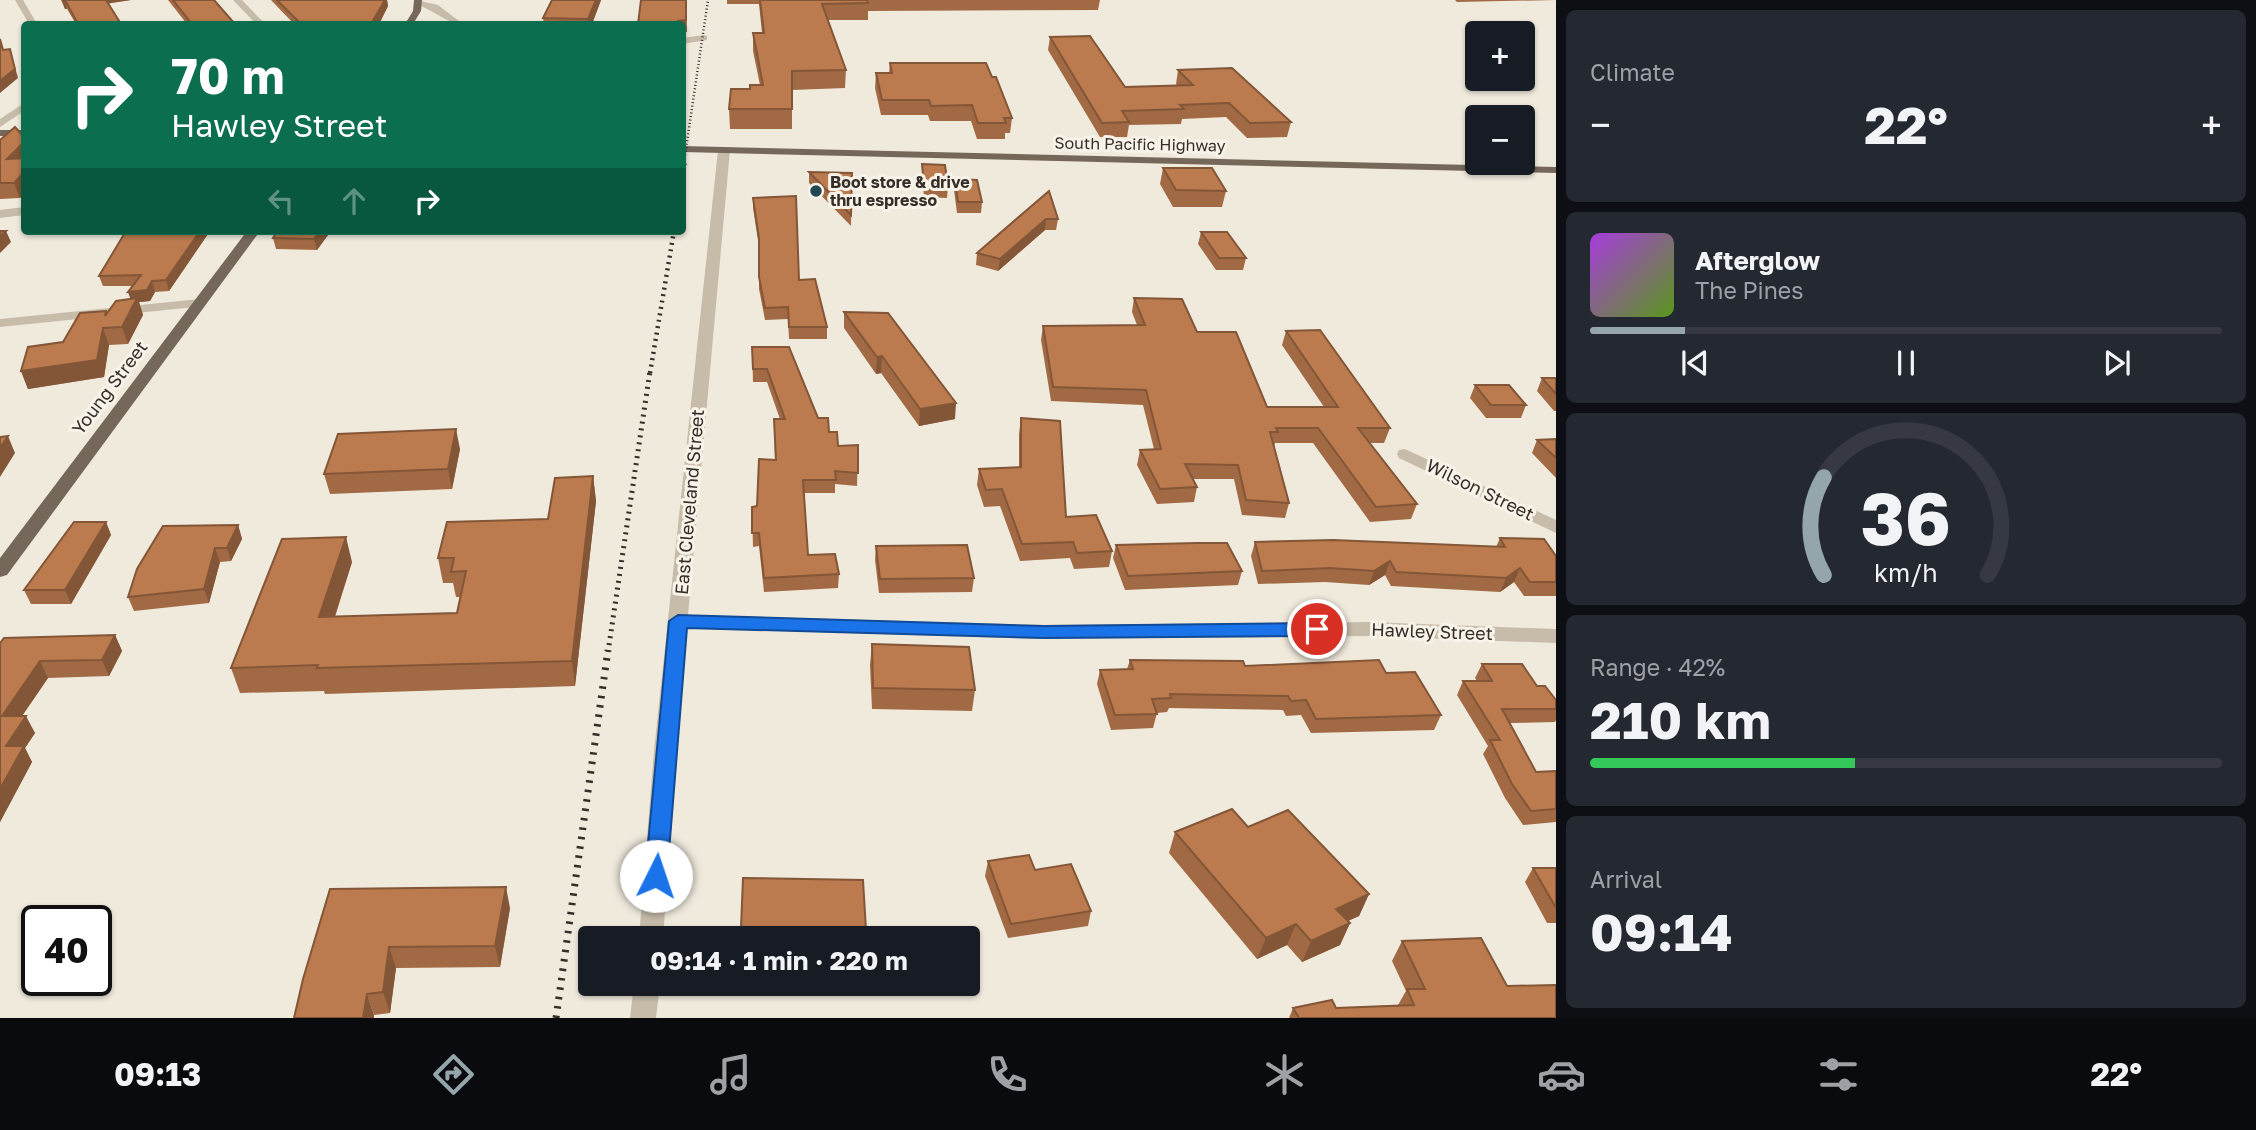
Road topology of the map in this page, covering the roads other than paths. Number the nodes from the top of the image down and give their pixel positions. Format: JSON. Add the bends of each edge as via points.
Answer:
{"nodes":[{"id":1,"x":19,"y":0,"type":"edge"},
{"id":2,"x":237,"y":0,"type":"edge"},
{"id":3,"x":419,"y":1,"type":"edge"},
{"id":4,"x":31,"y":21,"type":"edge"},
{"id":5,"x":258,"y":21,"type":"edge"},
{"id":6,"x":410,"y":21,"type":"edge"},
{"id":7,"x":454,"y":21,"type":"edge"},
{"id":8,"x":704,"y":38,"type":"dead end"},
{"id":9,"x":686,"y":40,"type":"edge"},
{"id":10,"x":21,"y":108,"type":"edge"},
{"id":11,"x":0,"y":124,"type":"edge"},
{"id":12,"x":0,"y":133,"type":"edge"},
{"id":13,"x":21,"y":133,"type":"edge"},
{"id":14,"x":686,"y":149,"type":"edge"},
{"id":15,"x":723,"y":150,"type":"junction"},
{"id":16,"x":1556,"y":170,"type":"edge"},
{"id":17,"x":21,"y":211,"type":"edge"},
{"id":18,"x":0,"y":214,"type":"edge"},
{"id":19,"x":251,"y":235,"type":"edge"},
{"id":20,"x":200,"y":303,"type":"junction"},
{"id":21,"x":0,"y":323,"type":"edge"},
{"id":22,"x":1405,"y":454,"type":"dead end"},
{"id":23,"x":1556,"y":527,"type":"edge"},
{"id":24,"x":0,"y":571,"type":"edge"},
{"id":25,"x":678,"y":621,"type":"junction"},
{"id":26,"x":1556,"y":636,"type":"edge"},
{"id":27,"x":652,"y":926,"type":"edge"},
{"id":28,"x":646,"y":996,"type":"edge"},
{"id":29,"x":643,"y":1018,"type":"edge"}],
"edges":[{"from":1,"to":4,"type":"street"},
{"from":2,"to":5,"type":"street"},
{"from":3,"to":6,"type":"main road"},
{"from":3,"to":7,"type":"street"},
{"from":8,"to":9,"type":"street"},
{"from":10,"to":11,"type":"street"},
{"from":12,"to":13,"type":"main road"},
{"from":14,"to":15,"type":"main road","name":"South Pacific Highway"},
{"from":15,"to":16,"type":"main road","name":"South Pacific Highway"},
{"from":15,"to":25,"type":"street","name":"East Cleveland Street"},
{"from":17,"to":18,"type":"street"},
{"from":19,"to":20,"type":"main road","name":"Young Street"},
{"from":20,"to":21,"type":"street"},
{"from":20,"to":24,"type":"main road","name":"Young Street"},
{"from":22,"to":23,"type":"street","name":"Wilson Street"},
{"from":25,"to":26,"type":"street","name":"Hawley Street","via":[[1044,632],[1368,629]]},
{"from":25,"to":27,"type":"street","name":"East Cleveland Street"},
{"from":28,"to":29,"type":"street"}]}
